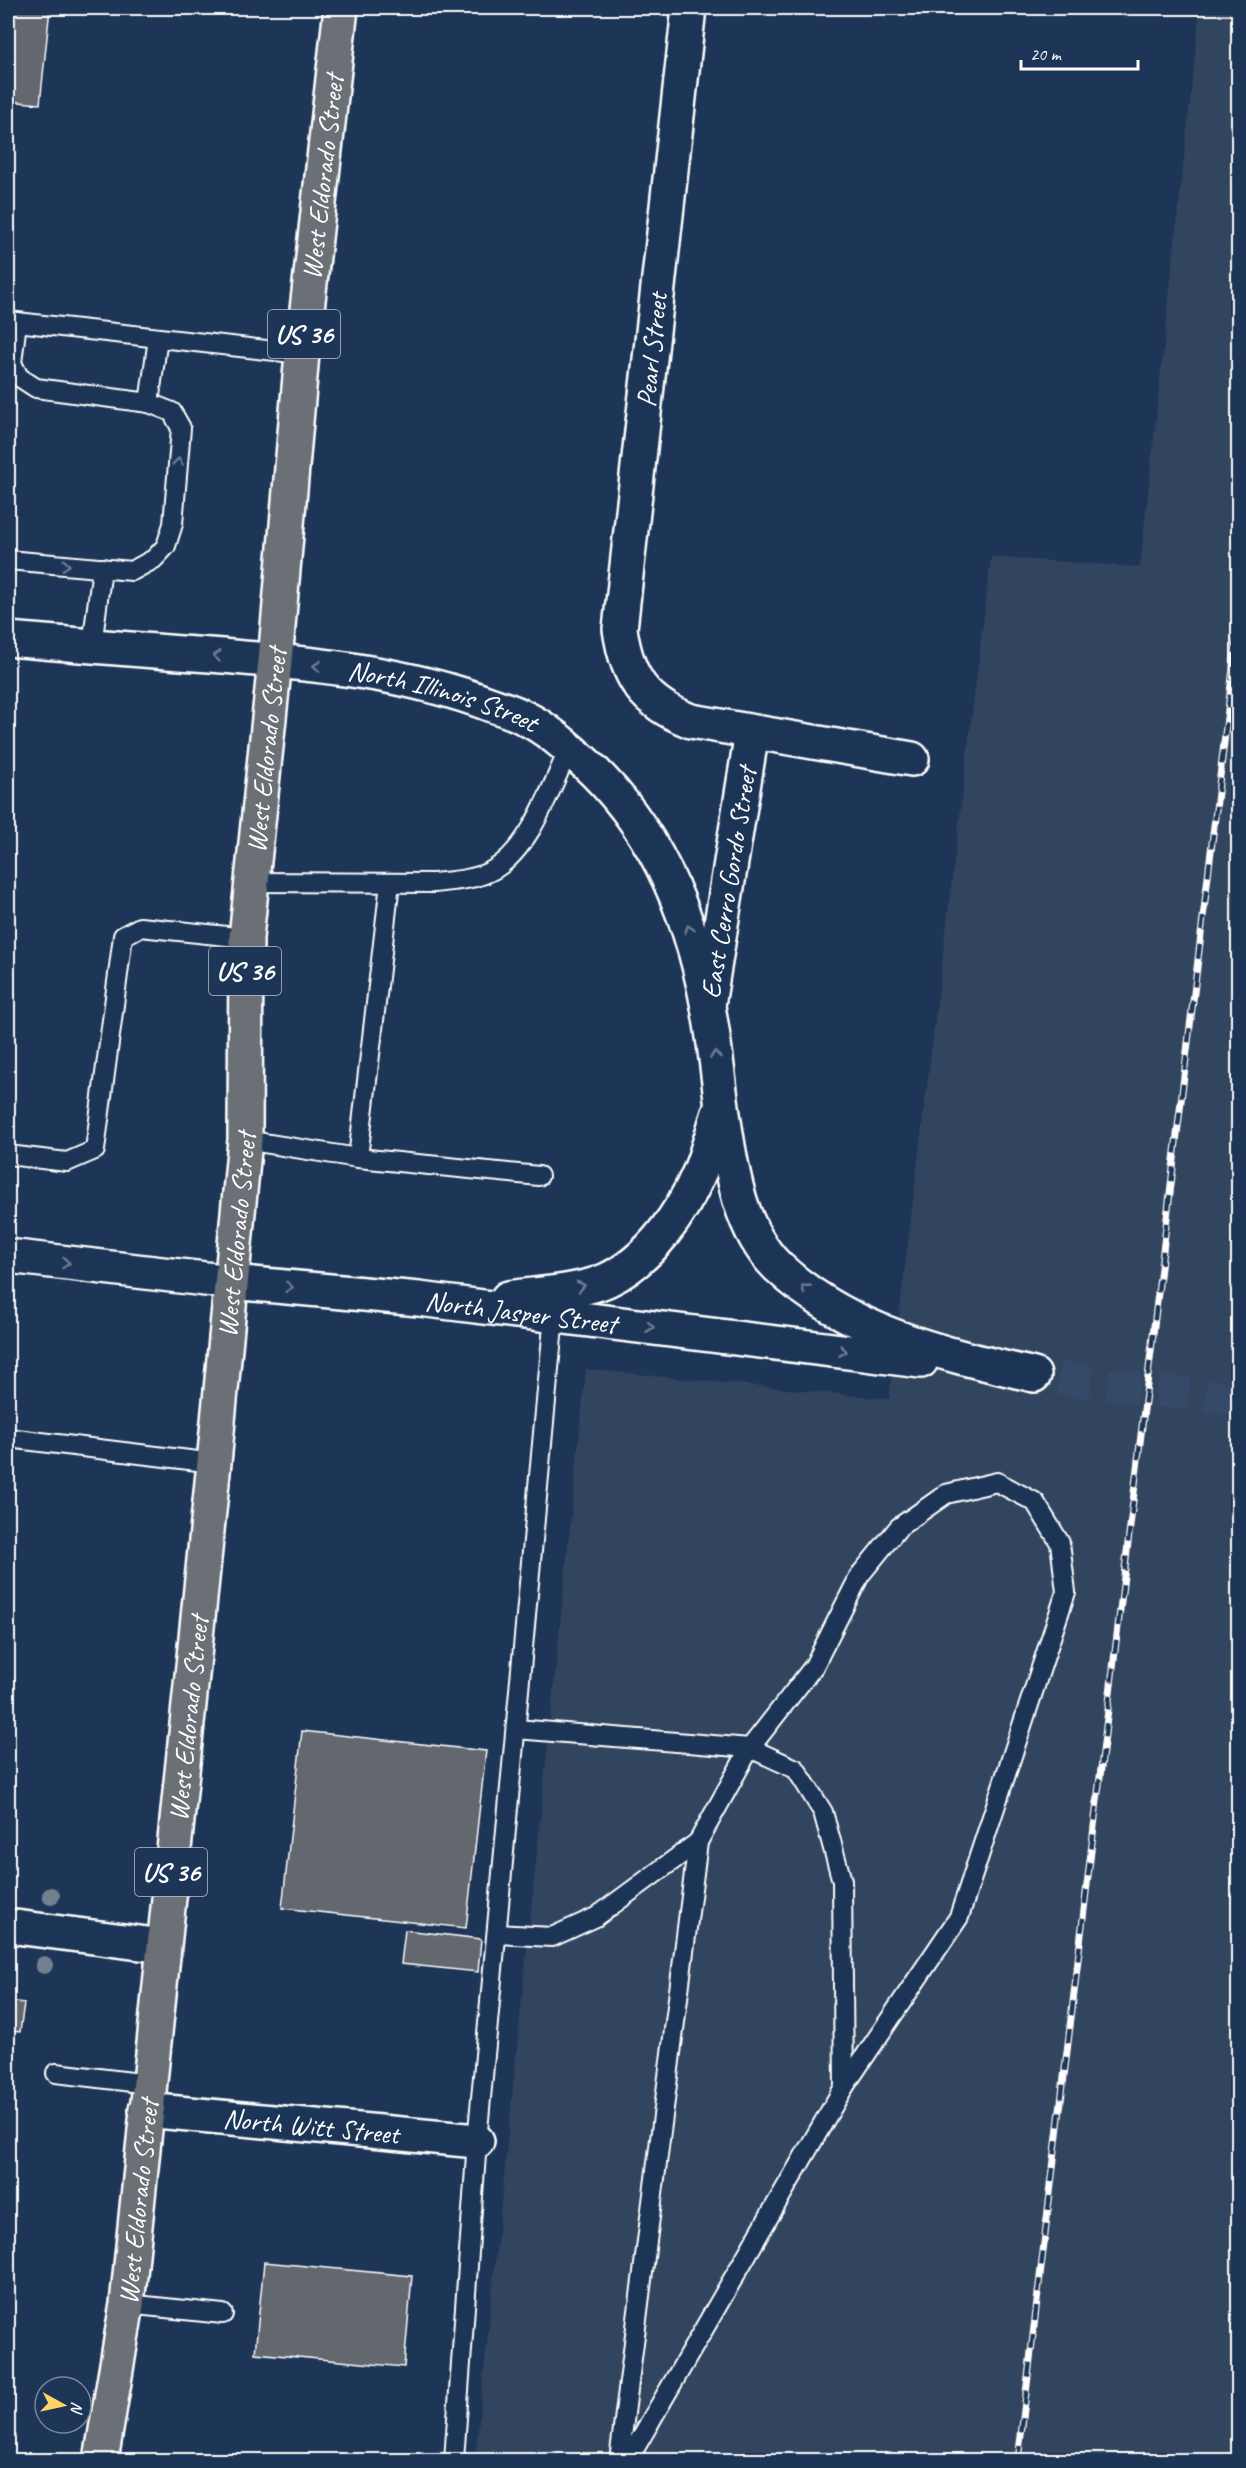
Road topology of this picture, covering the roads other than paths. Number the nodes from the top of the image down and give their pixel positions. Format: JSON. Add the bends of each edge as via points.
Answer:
{"nodes":[{"id":1,"x":341,"y":8,"type":"edge"},
{"id":2,"x":689,"y":8,"type":"edge"},
{"id":3,"x":12,"y":321,"type":"edge"},
{"id":4,"x":158,"y":338,"type":"junction"},
{"id":5,"x":302,"y":354,"type":"junction"},
{"id":6,"x":149,"y":403,"type":"junction"},
{"id":7,"x":8,"y":560,"type":"edge"},
{"id":8,"x":102,"y":568,"type":"junction"},
{"id":9,"x":8,"y":639,"type":"edge"},
{"id":10,"x":92,"y":646,"type":"junction"},
{"id":11,"x":275,"y":661,"type":"junction"},
{"id":12,"x":752,"y":732,"type":"junction"},
{"id":13,"x":569,"y":749,"type":"junction"},
{"id":14,"x":912,"y":759,"type":"dead end"},
{"id":15,"x":252,"y":882,"type":"junction"},
{"id":16,"x":390,"y":883,"type":"junction"},
{"id":17,"x":246,"y":938,"type":"junction"},
{"id":18,"x":708,"y":1006,"type":"junction"},
{"id":19,"x":722,"y":1104,"type":"junction"},
{"id":20,"x":245,"y":1140,"type":"junction"},
{"id":21,"x":8,"y":1155,"type":"edge"},
{"id":22,"x":358,"y":1158,"type":"junction"},
{"id":23,"x":539,"y":1176,"type":"dead end"},
{"id":24,"x":8,"y":1256,"type":"edge"},
{"id":25,"x":231,"y":1282,"type":"junction"},
{"id":26,"x":419,"y":1299,"type":"junction"},
{"id":27,"x":554,"y":1315,"type":"junction"},
{"id":28,"x":8,"y":1438,"type":"edge"},
{"id":29,"x":214,"y":1463,"type":"junction"},
{"id":30,"x":516,"y":1730,"type":"junction"},
{"id":31,"x":750,"y":1748,"type":"junction"},
{"id":32,"x":698,"y":1842,"type":"junction"},
{"id":33,"x":8,"y":1926,"type":"edge"},
{"id":34,"x":497,"y":1934,"type":"junction"},
{"id":35,"x":164,"y":1946,"type":"junction"},
{"id":36,"x":56,"y":2073,"type":"dead end"},
{"id":37,"x":844,"y":2087,"type":"junction"},
{"id":38,"x":148,"y":2097,"type":"junction"},
{"id":39,"x":477,"y":2141,"type":"junction"},
{"id":40,"x":127,"y":2304,"type":"junction"},
{"id":41,"x":223,"y":2314,"type":"dead end"},
{"id":42,"x":101,"y":2460,"type":"edge"},
{"id":43,"x":454,"y":2460,"type":"edge"},
{"id":44,"x":619,"y":2460,"type":"edge"},
{"id":45,"x":628,"y":2460,"type":"edge"}],
"edges":[{"from":1,"to":5,"type":"main road","name":"West Eldorado Street","number":"US 36"},
{"from":2,"to":12,"type":"street","name":"Pearl Street","via":[[620,629],[631,673],[641,690],[659,706],[683,718]]},
{"from":3,"to":4,"type":"lane"},
{"from":3,"to":6,"type":"lane","via":[[12,363],[19,377],[36,388]]},
{"from":4,"to":5,"type":"lane"},
{"from":4,"to":6,"type":"lane"},
{"from":5,"to":11,"type":"main road","name":"West Eldorado Street","number":"US 36"},
{"from":8,"to":6,"type":"lane","one_way":true,"via":[[132,571],[154,559],[166,546],[174,524],[181,428],[172,412]]},
{"from":7,"to":8,"type":"lane","one_way":true},
{"from":8,"to":10,"type":"lane"},
{"from":9,"to":10,"type":"street","name":"North Illinois Street"},
{"from":11,"to":10,"type":"street","name":"North Illinois Street","one_way":true},
{"from":13,"to":11,"type":"street","name":"North Illinois Street","one_way":true,"via":[[526,718],[455,690],[383,674]]},
{"from":11,"to":15,"type":"main road","name":"West Eldorado Street","number":"US 36"},
{"from":12,"to":14,"type":"street"},
{"from":12,"to":18,"type":"street","name":"East Cerro Gordo Street"},
{"from":13,"to":16,"type":"lane","via":[[532,827],[508,861],[490,872],[462,880]]},
{"from":18,"to":13,"type":"street","name":"North Illinois Street","one_way":true,"via":[[689,929],[668,875],[634,817],[607,783]]},
{"from":15,"to":16,"type":"lane"},
{"from":15,"to":17,"type":"main road","name":"West Eldorado Street","number":"US 36"},
{"from":16,"to":22,"type":"lane"},
{"from":17,"to":20,"type":"main road","name":"West Eldorado Street","number":"US 36"},
{"from":17,"to":21,"type":"lane","via":[[140,927],[123,936],[95,1150],[67,1162]]},
{"from":19,"to":18,"type":"street","name":"East Cerro Gordo Street","one_way":true},
{"from":26,"to":19,"type":"street","one_way":true,"via":[[503,1298],[567,1290],[606,1280],[641,1257],[676,1217],[700,1171]]},
{"from":27,"to":19,"type":"street","name":"North Jasper Street","one_way":true,"via":[[1047,1376],[970,1360],[878,1331],[812,1294],[776,1265],[750,1227],[733,1177]]},
{"from":20,"to":22,"type":"lane"},
{"from":20,"to":25,"type":"main road","name":"West Eldorado Street","number":"US 36"},
{"from":22,"to":23,"type":"lane"},
{"from":24,"to":25,"type":"street","name":"North Jasper Street","one_way":true},
{"from":25,"to":26,"type":"street","name":"North Jasper Street","one_way":true},
{"from":25,"to":29,"type":"main road","name":"West Eldorado Street","number":"US 36"},
{"from":26,"to":27,"type":"street","name":"North Jasper Street"},
{"from":27,"to":30,"type":"lane"},
{"from":28,"to":29,"type":"lane"},
{"from":29,"to":35,"type":"main road","name":"West Eldorado Street","number":"US 36"},
{"from":30,"to":31,"type":"lane"},
{"from":30,"to":34,"type":"lane"},
{"from":31,"to":32,"type":"lane"},
{"from":31,"to":37,"type":"lane","via":[[796,1769],[823,1812],[842,1881]]},
{"from":31,"to":37,"type":"lane","via":[[814,1666],[860,1575],[899,1527],[946,1494],[997,1482],[1035,1502],[1060,1543],[1066,1592],[1063,1603],[959,1917]]},
{"from":32,"to":34,"type":"lane","via":[[596,1917],[552,1937]]},
{"from":32,"to":44,"type":"lane"},
{"from":33,"to":35,"type":"street"},
{"from":34,"to":39,"type":"lane"},
{"from":35,"to":38,"type":"main road","name":"West Eldorado Street","number":"US 36"},
{"from":36,"to":38,"type":"lane"},
{"from":37,"to":45,"type":"lane"},
{"from":38,"to":39,"type":"street","name":"North Witt Street"},
{"from":38,"to":40,"type":"main road","name":"West Eldorado Street","number":"US 36"},
{"from":39,"to":43,"type":"lane"},
{"from":40,"to":41,"type":"lane"},
{"from":40,"to":42,"type":"main road","name":"West Eldorado Street","number":"US 36"}]}
